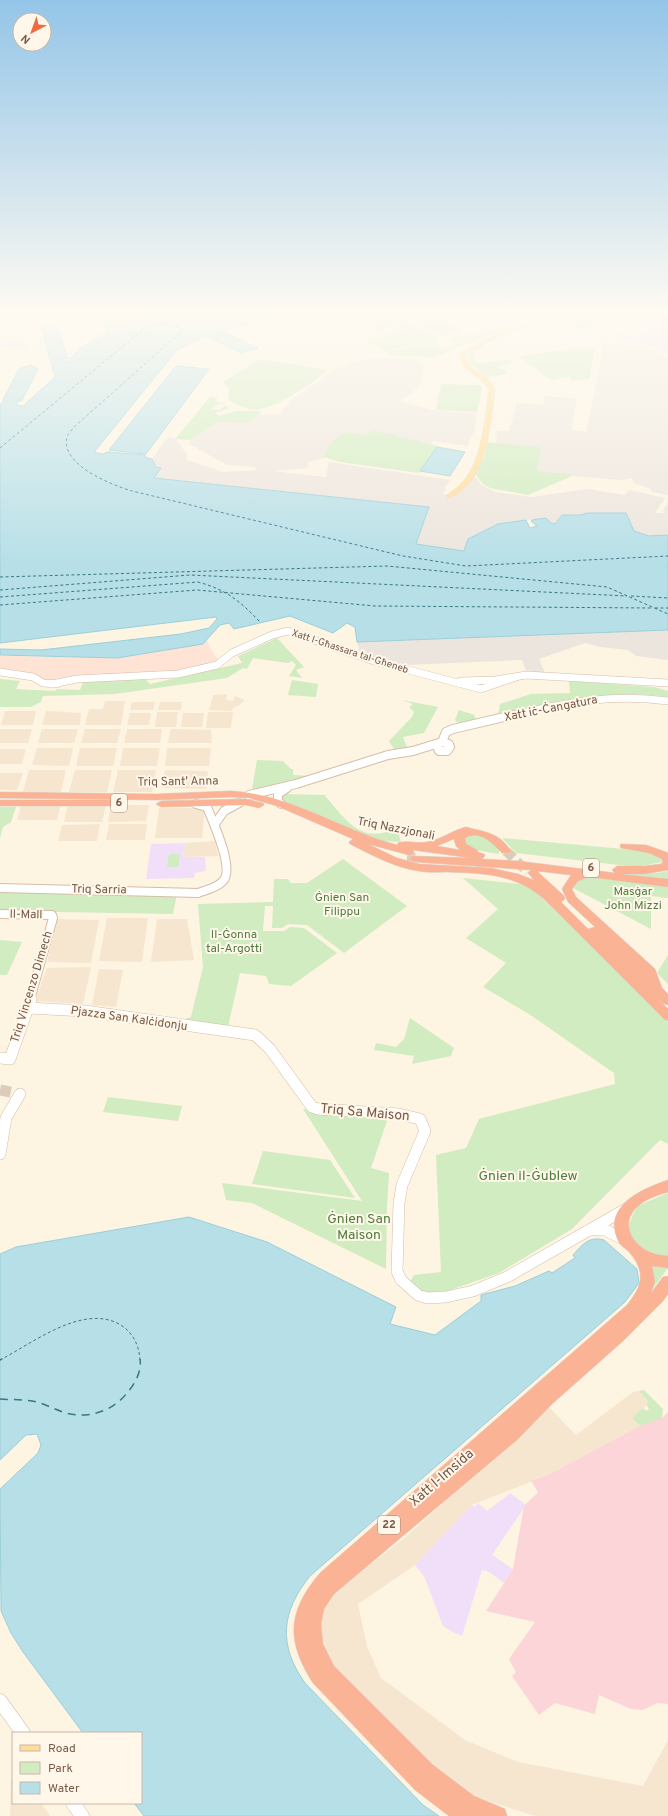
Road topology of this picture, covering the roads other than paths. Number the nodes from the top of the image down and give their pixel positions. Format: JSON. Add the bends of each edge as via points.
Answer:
{"nodes":[{"id":1,"x":491,"y":399,"type":"edge"},
{"id":2,"x":447,"y":496,"type":"dead end"},
{"id":3,"x":0,"y":672,"type":"edge"},
{"id":4,"x":428,"y":676,"type":"junction"},
{"id":5,"x":516,"y":677,"type":"junction"},
{"id":6,"x":479,"y":679,"type":"junction"},
{"id":7,"x":668,"y":683,"type":"edge"},
{"id":8,"x":481,"y":688,"type":"junction"},
{"id":9,"x":668,"y":701,"type":"edge"},
{"id":10,"x":296,"y":784,"type":"junction"},
{"id":11,"x":286,"y":788,"type":"junction"},
{"id":12,"x":0,"y":795,"type":"edge"},
{"id":13,"x":261,"y":798,"type":"junction"},
{"id":14,"x":244,"y":800,"type":"junction"},
{"id":15,"x":0,"y":803,"type":"edge"},
{"id":16,"x":196,"y":804,"type":"junction"},
{"id":17,"x":281,"y":804,"type":"junction"},
{"id":18,"x":215,"y":824,"type":"junction"},
{"id":19,"x":347,"y":835,"type":"junction"},
{"id":20,"x":624,"y":846,"type":"dead end"},
{"id":21,"x":414,"y":856,"type":"junction"},
{"id":22,"x":506,"y":857,"type":"junction"},
{"id":23,"x":666,"y":866,"type":"edge"},
{"id":24,"x":592,"y":873,"type":"junction"},
{"id":25,"x":668,"y":883,"type":"edge"},
{"id":26,"x":0,"y":888,"type":"edge"},
{"id":27,"x":0,"y":914,"type":"edge"},
{"id":28,"x":52,"y":915,"type":"joint"},
{"id":29,"x":578,"y":925,"type":"junction"},
{"id":30,"x":656,"y":989,"type":"junction"},
{"id":31,"x":668,"y":1001,"type":"edge"},
{"id":32,"x":28,"y":1008,"type":"junction"},
{"id":33,"x":668,"y":1016,"type":"edge"},
{"id":34,"x":231,"y":1031,"type":"joint"},
{"id":35,"x":5,"y":1058,"type":"edge"},
{"id":36,"x":20,"y":1094,"type":"dead end"},
{"id":37,"x":0,"y":1154,"type":"edge"},
{"id":38,"x":668,"y":1186,"type":"edge"},
{"id":39,"x":629,"y":1207,"type":"junction"},
{"id":40,"x":591,"y":1230,"type":"junction"},
{"id":41,"x":630,"y":1244,"type":"junction"},
{"id":42,"x":668,"y":1262,"type":"edge"},
{"id":43,"x":668,"y":1282,"type":"edge"},
{"id":44,"x":0,"y":1701,"type":"edge"},
{"id":45,"x":22,"y":1732,"type":"edge"},
{"id":46,"x":74,"y":1804,"type":"edge"},
{"id":47,"x":82,"y":1816,"type":"edge"},
{"id":48,"x":464,"y":1816,"type":"edge"},
{"id":49,"x":498,"y":1816,"type":"edge"}],
"edges":[{"from":1,"to":2,"type":"main road","via":[[484,440],[473,472],[463,487]]},
{"from":3,"to":4,"type":"street","name":"Xatt l-Għassara tal-Għeneb","via":[[33,677],[52,684],[72,685],[89,679],[178,674],[218,665],[232,653],[272,634],[288,631],[374,661]]},
{"from":4,"to":6,"type":"street","name":"Xatt l-Għassara tal-Għeneb","via":[[460,681]]},
{"from":4,"to":8,"type":"street","name":"Xatt l-Għassara tal-Għeneb"},
{"from":5,"to":6,"type":"street","name":"Xatt l-Għassara tal-Għeneb"},
{"from":5,"to":7,"type":"street","name":"Xatt l-Għassara tal-Għeneb","via":[[526,675]]},
{"from":5,"to":8,"type":"street","name":"Xatt l-Għassara tal-Għeneb"},
{"from":6,"to":8,"type":"street","via":[[475,686]]},
{"from":9,"to":10,"type":"street","name":"Xatt iċ-Ċangatura","via":[[633,698],[570,704],[449,730],[444,733],[439,746],[388,755]]},
{"from":10,"to":11,"type":"street"},
{"from":10,"to":14,"type":"street"},
{"from":11,"to":13,"type":"street"},
{"from":11,"to":17,"type":"street","via":[[278,794],[278,801]]},
{"from":12,"to":14,"type":"highway","name":"Triq Sant' Anna","number":"6","via":[[156,797],[231,794]]},
{"from":13,"to":14,"type":"highway"},
{"from":13,"to":17,"type":"highway","number":"6"},
{"from":14,"to":16,"type":"highway","name":"Triq Sant' Anna","number":"6"},
{"from":14,"to":18,"type":"street","via":[[221,812]]},
{"from":14,"to":19,"type":"highway","name":"Triq Sant' Anna","number":"6"},
{"from":15,"to":16,"type":"highway","name":"Triq Sant' Anna","number":"6"},
{"from":16,"to":18,"type":"street","via":[[207,807]]},
{"from":17,"to":19,"type":"highway","number":"6"},
{"from":18,"to":26,"type":"street","name":"Triq Sarria","via":[[229,870],[226,879],[220,884],[198,893]]},
{"from":19,"to":21,"type":"highway","name":"Triq Nazzjonali","number":"6"},
{"from":19,"to":21,"type":"highway","via":[[393,861]]},
{"from":20,"to":23,"type":"highway","via":[[646,848],[661,853],[667,857]]},
{"from":21,"to":22,"type":"highway","name":"Triq Nazzjonali"},
{"from":21,"to":22,"type":"highway","name":"Triq Nazzjonali","number":"6"},
{"from":21,"to":22,"type":"highway","via":[[431,845],[473,829],[495,835]]},
{"from":21,"to":29,"type":"highway","via":[[520,879],[538,889]]},
{"from":22,"to":23,"type":"highway","name":"Triq Nazzjonali","number":"6","via":[[625,871]]},
{"from":22,"to":24,"type":"highway","name":"Triq Nazzjonali","number":"6"},
{"from":24,"to":25,"type":"highway","name":"Triq Nazzjonali","number":"6"},
{"from":24,"to":30,"type":"highway","via":[[580,875],[570,881],[567,889],[572,899],[651,972]]},
{"from":27,"to":28,"type":"street","name":"Il-Mall"},
{"from":28,"to":32,"type":"street","name":"Triq Vincenzo Dimech"},
{"from":29,"to":30,"type":"highway","via":[[530,873]]},
{"from":29,"to":33,"type":"highway"},
{"from":30,"to":31,"type":"highway"},
{"from":32,"to":34,"type":"street","name":"Pjazza San Kalċidonju","via":[[85,1011]]},
{"from":32,"to":35,"type":"street","name":"Triq Vincenzo Dimech"},
{"from":34,"to":40,"type":"street","name":"Triq Sa Maison","via":[[255,1035],[263,1041],[312,1107],[318,1110],[405,1114],[420,1119],[425,1131],[402,1185],[396,1261],[401,1280],[418,1295],[427,1298],[446,1297],[473,1291],[507,1277]]},
{"from":36,"to":37,"type":"street","via":[[6,1118]]},
{"from":38,"to":39,"type":"highway","via":[[633,1202]]},
{"from":39,"to":40,"type":"street","name":"Triq Sa Maison"},
{"from":39,"to":41,"type":"highway","name":"Xatt l-Imsida","number":"22","via":[[622,1219],[621,1227]]},
{"from":40,"to":41,"type":"street","via":[[605,1230]]},
{"from":41,"to":42,"type":"highway","via":[[649,1259]]},
{"from":41,"to":48,"type":"highway","name":"Xatt l-Imsida","number":"22","via":[[647,1266],[649,1285],[632,1310],[326,1579],[305,1606],[302,1639],[307,1658],[319,1677],[422,1783]]},
{"from":43,"to":49,"type":"highway","name":"Xatt l-Imsida","number":"22","via":[[658,1296],[618,1336],[547,1398],[512,1434],[328,1588],[316,1606],[312,1624],[314,1646],[328,1672],[426,1772],[467,1803]]},
{"from":44,"to":45,"type":"street"},
{"from":46,"to":47,"type":"street"}]}
